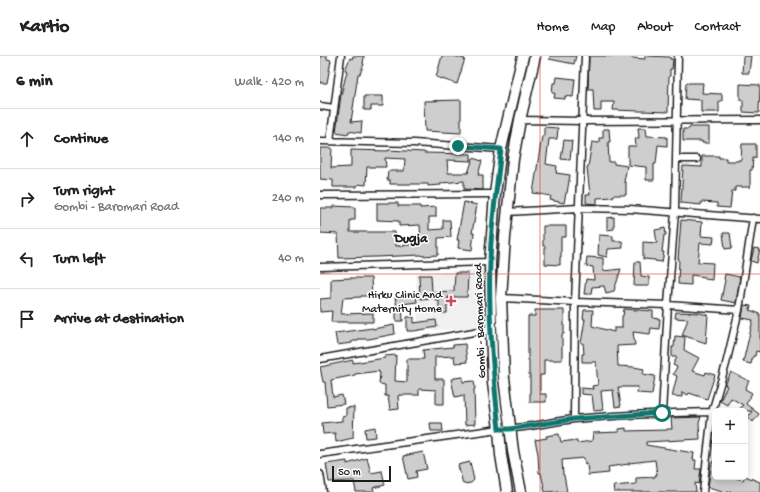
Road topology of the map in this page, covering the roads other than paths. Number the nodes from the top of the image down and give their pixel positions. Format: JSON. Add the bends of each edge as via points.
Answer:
{"nodes":[{"id":1,"x":341,"y":56,"type":"edge"},
{"id":2,"x":524,"y":56,"type":"edge"},
{"id":3,"x":535,"y":56,"type":"edge"},
{"id":4,"x":585,"y":56,"type":"edge"},
{"id":5,"x":678,"y":56,"type":"edge"},
{"id":6,"x":320,"y":106,"type":"edge"},
{"id":7,"x":334,"y":108,"type":"junction"},
{"id":8,"x":520,"y":120,"type":"junction"},
{"id":9,"x":760,"y":120,"type":"edge"},
{"id":10,"x":583,"y":121,"type":"junction"},
{"id":11,"x":676,"y":121,"type":"junction"},
{"id":12,"x":320,"y":141,"type":"edge"},
{"id":13,"x":330,"y":141,"type":"junction"},
{"id":14,"x":501,"y":149,"type":"junction"},
{"id":15,"x":676,"y":159,"type":"junction"},
{"id":16,"x":697,"y":159,"type":"dead end"},
{"id":17,"x":495,"y":194,"type":"junction"},
{"id":18,"x":320,"y":195,"type":"edge"},
{"id":19,"x":579,"y":208,"type":"junction"},
{"id":20,"x":507,"y":212,"type":"junction"},
{"id":21,"x":675,"y":212,"type":"junction"},
{"id":22,"x":760,"y":215,"type":"edge"},
{"id":23,"x":753,"y":218,"type":"junction"},
{"id":24,"x":760,"y":219,"type":"edge"},
{"id":25,"x":490,"y":262,"type":"junction"},
{"id":26,"x":320,"y":267,"type":"edge"},
{"id":27,"x":501,"y":298,"type":"junction"},
{"id":28,"x":575,"y":302,"type":"junction"},
{"id":29,"x":668,"y":305,"type":"junction"},
{"id":30,"x":739,"y":310,"type":"junction"},
{"id":31,"x":491,"y":329,"type":"junction"},
{"id":32,"x":320,"y":359,"type":"edge"},
{"id":33,"x":713,"y":408,"type":"edge"},
{"id":34,"x":712,"y":412,"type":"joint"},
{"id":35,"x":662,"y":413,"type":"junction"},
{"id":36,"x":574,"y":419,"type":"junction"},
{"id":37,"x":499,"y":429,"type":"junction"},
{"id":38,"x":510,"y":429,"type":"junction"},
{"id":39,"x":320,"y":454,"type":"edge"},
{"id":40,"x":320,"y":474,"type":"edge"},
{"id":41,"x":323,"y":492,"type":"edge"},
{"id":42,"x":507,"y":492,"type":"edge"},
{"id":43,"x":521,"y":492,"type":"edge"},
{"id":44,"x":703,"y":492,"type":"edge"}],
"edges":[{"from":1,"to":7,"type":"street"},
{"from":2,"to":14,"type":"main road","name":"Gombi - Baromari Road"},
{"from":3,"to":8,"type":"main road","name":"Gombi - Baromari Road"},
{"from":4,"to":10,"type":"street"},
{"from":5,"to":11,"type":"street"},
{"from":6,"to":7,"type":"street"},
{"from":7,"to":13,"type":"street"},
{"from":8,"to":10,"type":"street"},
{"from":8,"to":20,"type":"main road","name":"Gombi - Baromari Road"},
{"from":9,"to":11,"type":"street"},
{"from":10,"to":11,"type":"street"},
{"from":10,"to":19,"type":"street"},
{"from":11,"to":15,"type":"street"},
{"from":12,"to":13,"type":"street"},
{"from":13,"to":14,"type":"street"},
{"from":14,"to":17,"type":"main road","name":"Gombi - Baromari Road"},
{"from":15,"to":16,"type":"street"},
{"from":15,"to":21,"type":"street"},
{"from":17,"to":18,"type":"street"},
{"from":17,"to":25,"type":"main road","name":"Gombi - Baromari Road"},
{"from":19,"to":20,"type":"street"},
{"from":19,"to":21,"type":"street"},
{"from":19,"to":28,"type":"street"},
{"from":20,"to":27,"type":"main road","name":"Gombi - Baromari Road"},
{"from":21,"to":23,"type":"street"},
{"from":21,"to":29,"type":"street"},
{"from":22,"to":24,"type":"street"},
{"from":23,"to":24,"type":"street"},
{"from":23,"to":30,"type":"street"},
{"from":25,"to":26,"type":"street"},
{"from":25,"to":31,"type":"main road","name":"Gombi - Baromari Road"},
{"from":27,"to":28,"type":"street"},
{"from":27,"to":38,"type":"main road","name":"Gombi - Baromari Road","via":[[504,378]]},
{"from":28,"to":29,"type":"street"},
{"from":28,"to":36,"type":"street"},
{"from":29,"to":30,"type":"street"},
{"from":29,"to":35,"type":"street"},
{"from":30,"to":33,"type":"street"},
{"from":31,"to":32,"type":"street"},
{"from":31,"to":37,"type":"main road","name":"Gombi - Baromari Road","via":[[493,383]]},
{"from":34,"to":35,"type":"street"},
{"from":34,"to":44,"type":"street"},
{"from":35,"to":36,"type":"street"},
{"from":36,"to":38,"type":"street"},
{"from":37,"to":38,"type":"street"},
{"from":37,"to":39,"type":"street"},
{"from":37,"to":42,"type":"main road","name":"Gombi - Baromari Road","via":[[500,455]]},
{"from":38,"to":43,"type":"main road","name":"Gombi - Baromari Road"},
{"from":40,"to":41,"type":"street"}]}
